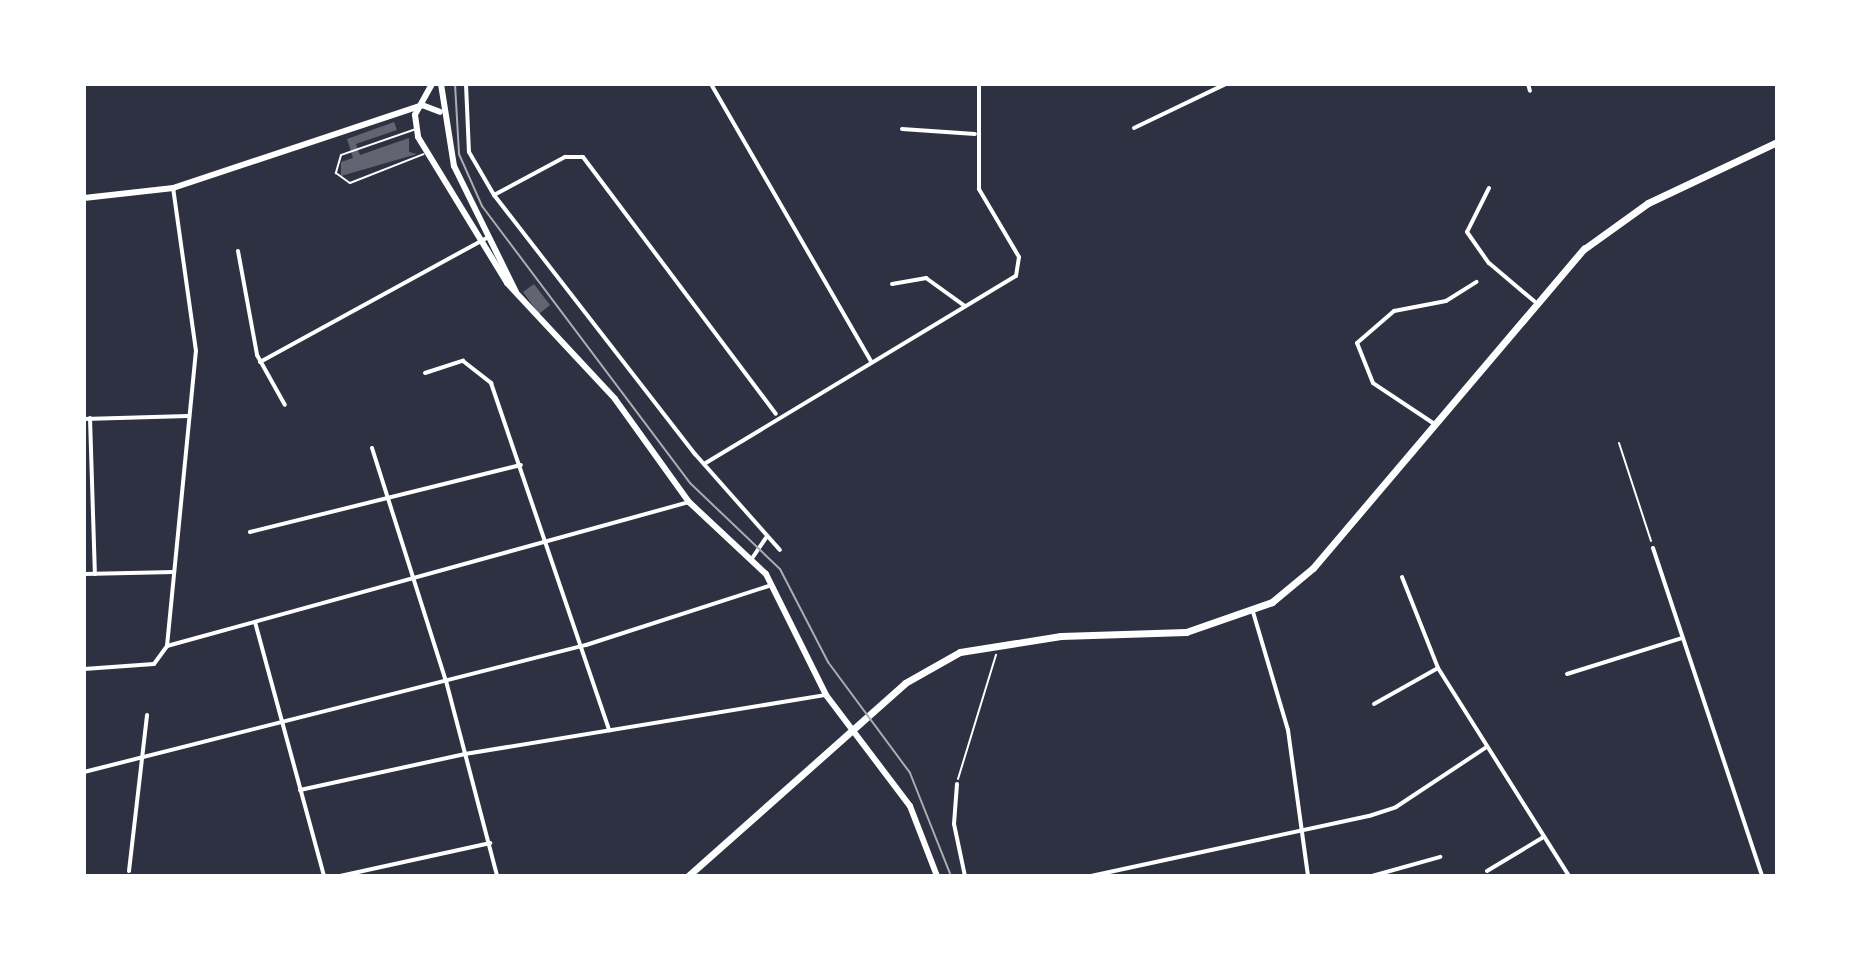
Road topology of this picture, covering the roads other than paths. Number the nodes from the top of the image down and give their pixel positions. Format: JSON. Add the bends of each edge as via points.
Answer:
{"nodes":[{"id":1,"x":432,"y":84,"type":"edge"},
{"id":2,"x":441,"y":84,"type":"edge"},
{"id":3,"x":466,"y":84,"type":"edge"},
{"id":4,"x":711,"y":84,"type":"edge"},
{"id":5,"x":979,"y":84,"type":"edge"},
{"id":6,"x":1226,"y":84,"type":"edge"},
{"id":7,"x":1528,"y":84,"type":"edge"},
{"id":8,"x":1530,"y":91,"type":"dead end"},
{"id":9,"x":422,"y":105,"type":"junction"},
{"id":10,"x":398,"y":112,"type":"junction"},
{"id":11,"x":440,"y":112,"type":"junction"},
{"id":12,"x":415,"y":117,"type":"junction"},
{"id":13,"x":417,"y":128,"type":"junction"},
{"id":14,"x":1134,"y":128,"type":"dead end"},
{"id":15,"x":902,"y":129,"type":"dead end"},
{"id":16,"x":975,"y":134,"type":"junction"},
{"id":17,"x":1777,"y":142,"type":"edge"},
{"id":18,"x":449,"y":153,"type":"junction"},
{"id":19,"x":427,"y":156,"type":"junction"},
{"id":20,"x":173,"y":188,"type":"junction"},
{"id":21,"x":1489,"y":188,"type":"dead end"},
{"id":22,"x":494,"y":195,"type":"junction"},
{"id":23,"x":84,"y":198,"type":"edge"},
{"id":24,"x":485,"y":239,"type":"junction"},
{"id":25,"x":238,"y":251,"type":"dead end"},
{"id":26,"x":1476,"y":282,"type":"dead end"},
{"id":27,"x":892,"y":284,"type":"dead end"},
{"id":28,"x":1534,"y":301,"type":"junction"},
{"id":29,"x":965,"y":306,"type":"junction"},
{"id":30,"x":871,"y":361,"type":"junction"},
{"id":31,"x":260,"y":362,"type":"junction"},
{"id":32,"x":425,"y":373,"type":"dead end"},
{"id":33,"x":285,"y":405,"type":"dead end"},
{"id":34,"x":776,"y":414,"type":"junction"},
{"id":35,"x":188,"y":416,"type":"junction"},
{"id":36,"x":87,"y":418,"type":"edge"},
{"id":37,"x":1433,"y":423,"type":"junction"},
{"id":38,"x":372,"y":448,"type":"dead end"},
{"id":39,"x":704,"y":464,"type":"junction"},
{"id":40,"x":521,"y":465,"type":"junction"},
{"id":41,"x":387,"y":497,"type":"junction"},
{"id":42,"x":689,"y":502,"type":"junction"},
{"id":43,"x":250,"y":532,"type":"dead end"},
{"id":44,"x":768,"y":535,"type":"junction"},
{"id":45,"x":552,"y":546,"type":"junction"},
{"id":46,"x":1653,"y":548,"type":"road end"},
{"id":47,"x":780,"y":550,"type":"dead end"},
{"id":48,"x":753,"y":557,"type":"junction"},
{"id":49,"x":174,"y":572,"type":"junction"},
{"id":50,"x":84,"y":574,"type":"edge"},
{"id":51,"x":95,"y":574,"type":"junction"},
{"id":52,"x":1402,"y":577,"type":"dead end"},
{"id":53,"x":416,"y":581,"type":"junction"},
{"id":54,"x":772,"y":585,"type":"junction"},
{"id":55,"x":1253,"y":612,"type":"junction"},
{"id":56,"x":255,"y":622,"type":"junction"},
{"id":57,"x":1682,"y":638,"type":"junction"},
{"id":58,"x":586,"y":645,"type":"junction"},
{"id":59,"x":167,"y":646,"type":"junction"},
{"id":60,"x":1438,"y":668,"type":"junction"},
{"id":61,"x":84,"y":669,"type":"edge"},
{"id":62,"x":1567,"y":674,"type":"dead end"},
{"id":63,"x":446,"y":681,"type":"junction"},
{"id":64,"x":826,"y":695,"type":"junction"},
{"id":65,"x":1374,"y":704,"type":"dead end"},
{"id":66,"x":147,"y":715,"type":"dead end"},
{"id":67,"x":281,"y":723,"type":"junction"},
{"id":68,"x":609,"y":730,"type":"junction"},
{"id":69,"x":1485,"y":748,"type":"junction"},
{"id":70,"x":465,"y":754,"type":"junction"},
{"id":71,"x":144,"y":755,"type":"junction"},
{"id":72,"x":84,"y":772,"type":"edge"},
{"id":73,"x":957,"y":784,"type":"road end"},
{"id":74,"x":300,"y":790,"type":"junction"},
{"id":75,"x":1298,"y":831,"type":"junction"},
{"id":76,"x":1542,"y":838,"type":"junction"},
{"id":77,"x":491,"y":842,"type":"junction"},
{"id":78,"x":1440,"y":857,"type":"dead end"},
{"id":79,"x":129,"y":871,"type":"dead end"},
{"id":80,"x":1487,"y":871,"type":"dead end"},
{"id":81,"x":324,"y":876,"type":"edge"},
{"id":82,"x":340,"y":876,"type":"edge"},
{"id":83,"x":497,"y":876,"type":"edge"},
{"id":84,"x":688,"y":876,"type":"edge"},
{"id":85,"x":937,"y":876,"type":"edge"},
{"id":86,"x":965,"y":876,"type":"edge"},
{"id":87,"x":1091,"y":876,"type":"edge"},
{"id":88,"x":1308,"y":876,"type":"edge"},
{"id":89,"x":1372,"y":876,"type":"edge"},
{"id":90,"x":1569,"y":876,"type":"edge"},
{"id":91,"x":1762,"y":876,"type":"edge"}],
"edges":[{"from":1,"to":9,"type":"main road"},
{"from":2,"to":11,"type":"main road"},
{"from":3,"to":22,"type":"street","via":[[469,152]]},
{"from":4,"to":30,"type":"street"},
{"from":5,"to":16,"type":"street"},
{"from":6,"to":14,"type":"street"},
{"from":7,"to":8,"type":"street"},
{"from":9,"to":10,"type":"main road"},
{"from":9,"to":11,"type":"main road"},
{"from":9,"to":12,"type":"main road"},
{"from":10,"to":12,"type":"main road"},
{"from":10,"to":20,"type":"main road"},
{"from":11,"to":18,"type":"main road"},
{"from":12,"to":13,"type":"main road"},
{"from":13,"to":19,"type":"main road"},
{"from":13,"to":19,"type":"lane","via":[[341,155],[336,173],[350,183]]},
{"from":15,"to":16,"type":"street"},
{"from":16,"to":29,"type":"street","via":[[979,189],[1019,257],[1016,276]]},
{"from":17,"to":28,"type":"highway","via":[[1648,203],[1584,249]]},
{"from":18,"to":19,"type":"main road"},
{"from":18,"to":24,"type":"main road"},
{"from":19,"to":24,"type":"main road"},
{"from":20,"to":23,"type":"main road"},
{"from":20,"to":35,"type":"street","via":[[196,341]]},
{"from":21,"to":28,"type":"street","via":[[1467,232],[1489,263]]},
{"from":22,"to":34,"type":"street","via":[[565,157],[583,157]]},
{"from":22,"to":39,"type":"street"},
{"from":24,"to":31,"type":"street"},
{"from":24,"to":42,"type":"main road","via":[[517,295],[615,399]]},
{"from":25,"to":31,"type":"street"},
{"from":26,"to":37,"type":"street","via":[[1446,301],[1394,311],[1357,343],[1373,383]]},
{"from":27,"to":29,"type":"street","via":[[926,278]]},
{"from":28,"to":37,"type":"highway"},
{"from":29,"to":30,"type":"street"},
{"from":30,"to":34,"type":"street"},
{"from":31,"to":33,"type":"street"},
{"from":32,"to":40,"type":"street","via":[[463,361],[491,383]]},
{"from":34,"to":39,"type":"street"},
{"from":35,"to":36,"type":"street"},
{"from":35,"to":49,"type":"street"},
{"from":36,"to":51,"type":"street"},
{"from":37,"to":55,"type":"highway","via":[[1313,568]]},
{"from":38,"to":41,"type":"street"},
{"from":39,"to":44,"type":"street"},
{"from":40,"to":41,"type":"street"},
{"from":40,"to":45,"type":"street"},
{"from":41,"to":43,"type":"street"},
{"from":41,"to":53,"type":"street"},
{"from":42,"to":45,"type":"street"},
{"from":42,"to":48,"type":"main road"},
{"from":44,"to":47,"type":"street"},
{"from":44,"to":48,"type":"street"},
{"from":45,"to":53,"type":"street"},
{"from":45,"to":58,"type":"street"},
{"from":46,"to":57,"type":"street"},
{"from":48,"to":54,"type":"main road"},
{"from":49,"to":51,"type":"street"},
{"from":49,"to":59,"type":"street"},
{"from":50,"to":51,"type":"street"},
{"from":52,"to":60,"type":"street"},
{"from":53,"to":56,"type":"street"},
{"from":53,"to":63,"type":"street"},
{"from":54,"to":58,"type":"street"},
{"from":54,"to":64,"type":"main road"},
{"from":55,"to":75,"type":"street","via":[[1288,730]]},
{"from":55,"to":84,"type":"highway","via":[[1186,632],[1000,642],[960,652],[905,683]]},
{"from":56,"to":59,"type":"street"},
{"from":56,"to":67,"type":"street"},
{"from":57,"to":62,"type":"street"},
{"from":57,"to":91,"type":"street"},
{"from":58,"to":63,"type":"street"},
{"from":58,"to":68,"type":"street"},
{"from":59,"to":61,"type":"street","via":[[154,664]]},
{"from":60,"to":65,"type":"street"},
{"from":60,"to":69,"type":"street"},
{"from":63,"to":67,"type":"street"},
{"from":63,"to":70,"type":"street"},
{"from":64,"to":68,"type":"street"},
{"from":64,"to":85,"type":"main road","via":[[910,806]]},
{"from":66,"to":71,"type":"street"},
{"from":67,"to":71,"type":"street"},
{"from":67,"to":74,"type":"street"},
{"from":68,"to":70,"type":"street"},
{"from":69,"to":75,"type":"street","via":[[1396,807]]},
{"from":69,"to":76,"type":"street"},
{"from":70,"to":74,"type":"street"},
{"from":70,"to":77,"type":"street"},
{"from":71,"to":72,"type":"street"},
{"from":71,"to":79,"type":"street"},
{"from":73,"to":86,"type":"street","via":[[954,824]]},
{"from":74,"to":81,"type":"street"},
{"from":75,"to":87,"type":"street"},
{"from":75,"to":88,"type":"street"},
{"from":76,"to":80,"type":"street"},
{"from":76,"to":90,"type":"street"},
{"from":77,"to":82,"type":"street"},
{"from":77,"to":83,"type":"street"},
{"from":78,"to":89,"type":"street"}]}
